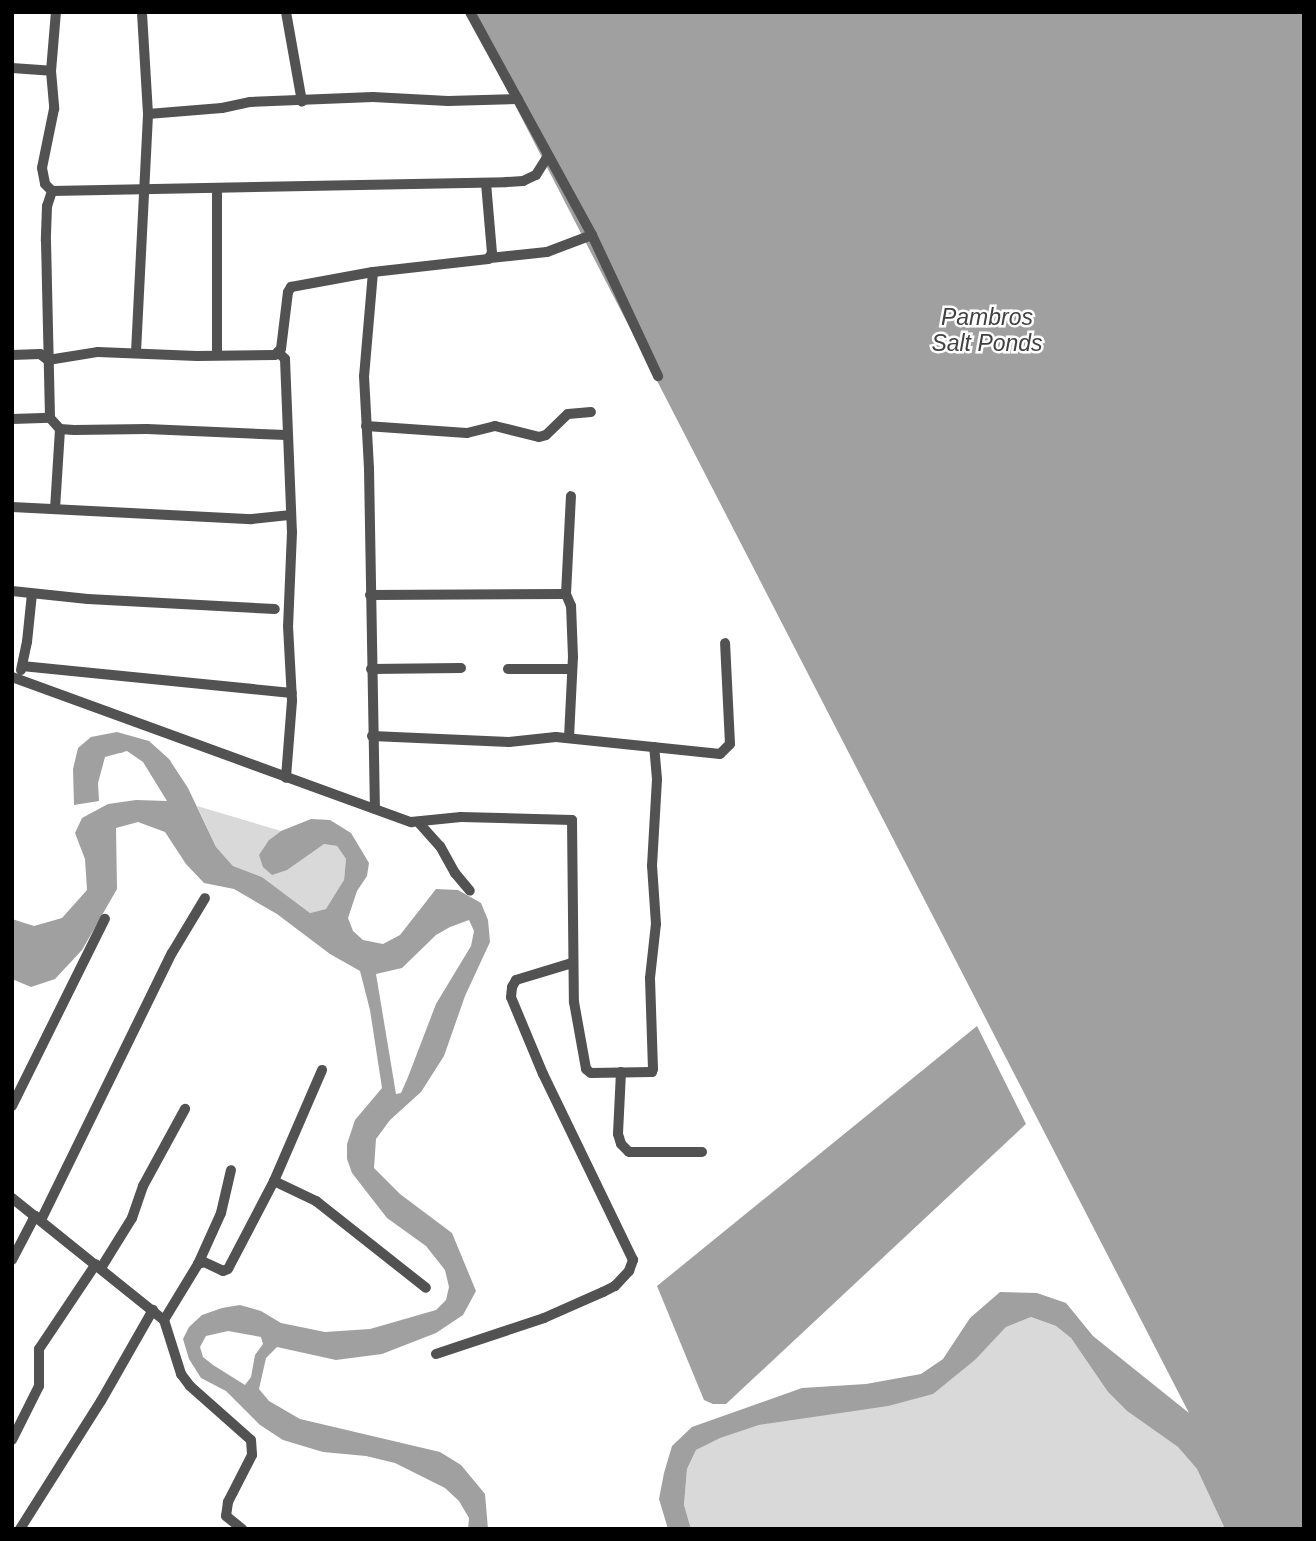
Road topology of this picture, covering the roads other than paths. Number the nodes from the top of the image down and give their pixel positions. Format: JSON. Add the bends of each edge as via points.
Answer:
{"nodes":[{"id":1,"x":56,"y":12,"type":"edge"},
{"id":2,"x":142,"y":12,"type":"edge"},
{"id":3,"x":286,"y":12,"type":"edge"},
{"id":4,"x":470,"y":12,"type":"edge"},
{"id":5,"x":12,"y":68,"type":"edge"},
{"id":6,"x":51,"y":71,"type":"junction"},
{"id":7,"x":518,"y":99,"type":"junction"},
{"id":8,"x":302,"y":102,"type":"junction"},
{"id":9,"x":148,"y":114,"type":"junction"},
{"id":10,"x":548,"y":156,"type":"junction"},
{"id":11,"x":486,"y":183,"type":"junction"},
{"id":12,"x":217,"y":188,"type":"junction"},
{"id":13,"x":52,"y":191,"type":"junction"},
{"id":14,"x":146,"y":191,"type":"junction"},
{"id":15,"x":592,"y":235,"type":"junction"},
{"id":16,"x":490,"y":258,"type":"junction"},
{"id":17,"x":373,"y":272,"type":"junction"},
{"id":18,"x":136,"y":352,"type":"junction"},
{"id":19,"x":278,"y":352,"type":"junction"},
{"id":20,"x":12,"y":355,"type":"edge"},
{"id":21,"x":217,"y":355,"type":"junction"},
{"id":22,"x":48,"y":360,"type":"junction"},
{"id":23,"x":658,"y":376,"type":"dead end"},
{"id":24,"x":591,"y":412,"type":"dead end"},
{"id":25,"x":50,"y":418,"type":"junction"},
{"id":26,"x":12,"y":419,"type":"edge"},
{"id":27,"x":366,"y":426,"type":"junction"},
{"id":28,"x":60,"y":429,"type":"junction"},
{"id":29,"x":286,"y":435,"type":"junction"},
{"id":30,"x":571,"y":496,"type":"dead end"},
{"id":31,"x":12,"y":507,"type":"edge"},
{"id":32,"x":55,"y":509,"type":"junction"},
{"id":33,"x":289,"y":515,"type":"junction"},
{"id":34,"x":12,"y":591,"type":"edge"},
{"id":35,"x":32,"y":594,"type":"junction"},
{"id":36,"x":566,"y":594,"type":"junction"},
{"id":37,"x":370,"y":595,"type":"junction"},
{"id":38,"x":275,"y":609,"type":"dead end"},
{"id":39,"x":725,"y":643,"type":"dead end"},
{"id":40,"x":22,"y":666,"type":"junction"},
{"id":41,"x":461,"y":668,"type":"dead end"},
{"id":42,"x":371,"y":669,"type":"junction"},
{"id":43,"x":508,"y":669,"type":"dead end"},
{"id":44,"x":572,"y":669,"type":"junction"},
{"id":45,"x":15,"y":678,"type":"edge"},
{"id":46,"x":292,"y":693,"type":"junction"},
{"id":47,"x":372,"y":736,"type":"junction"},
{"id":48,"x":569,"y":738,"type":"junction"},
{"id":49,"x":654,"y":747,"type":"junction"},
{"id":50,"x":286,"y":778,"type":"junction"},
{"id":51,"x":375,"y":809,"type":"junction"},
{"id":52,"x":419,"y":823,"type":"junction"},
{"id":53,"x":470,"y":891,"type":"dead end"},
{"id":54,"x":205,"y":898,"type":"dead end"},
{"id":55,"x":105,"y":919,"type":"dead end"},
{"id":56,"x":572,"y":963,"type":"junction"},
{"id":57,"x":322,"y":1070,"type":"dead end"},
{"id":58,"x":621,"y":1072,"type":"junction"},
{"id":59,"x":12,"y":1106,"type":"edge"},
{"id":60,"x":185,"y":1109,"type":"dead end"},
{"id":61,"x":702,"y":1152,"type":"dead end"},
{"id":62,"x":231,"y":1170,"type":"dead end"},
{"id":63,"x":274,"y":1181,"type":"junction"},
{"id":64,"x":12,"y":1198,"type":"edge"},
{"id":65,"x":38,"y":1218,"type":"junction"},
{"id":66,"x":12,"y":1260,"type":"edge"},
{"id":67,"x":198,"y":1264,"type":"junction"},
{"id":68,"x":98,"y":1266,"type":"junction"},
{"id":69,"x":426,"y":1288,"type":"dead end"},
{"id":70,"x":153,"y":1310,"type":"junction"},
{"id":71,"x":164,"y":1320,"type":"junction"},
{"id":72,"x":436,"y":1354,"type":"dead end"},
{"id":73,"x":12,"y":1440,"type":"edge"},
{"id":74,"x":20,"y":1529,"type":"edge"},
{"id":75,"x":242,"y":1529,"type":"edge"}],
"edges":[{"from":1,"to":6,"type":"street"},
{"from":2,"to":9,"type":"street"},
{"from":3,"to":8,"type":"street"},
{"from":4,"to":7,"type":"street"},
{"from":5,"to":6,"type":"street"},
{"from":6,"to":13,"type":"street","via":[[54,109],[42,168],[45,184]]},
{"from":7,"to":8,"type":"street","via":[[373,97]]},
{"from":7,"to":10,"type":"street"},
{"from":8,"to":9,"type":"street","via":[[250,102]]},
{"from":9,"to":14,"type":"street"},
{"from":10,"to":11,"type":"street","via":[[536,175],[523,181]]},
{"from":10,"to":15,"type":"street"},
{"from":11,"to":12,"type":"street"},
{"from":11,"to":16,"type":"street"},
{"from":12,"to":14,"type":"street"},
{"from":12,"to":21,"type":"street"},
{"from":13,"to":14,"type":"street"},
{"from":13,"to":22,"type":"street","via":[[47,206]]},
{"from":14,"to":18,"type":"street"},
{"from":15,"to":16,"type":"street","via":[[547,252]]},
{"from":15,"to":23,"type":"street"},
{"from":16,"to":17,"type":"street"},
{"from":17,"to":19,"type":"street","via":[[291,287]]},
{"from":17,"to":27,"type":"street"},
{"from":18,"to":21,"type":"street"},
{"from":18,"to":22,"type":"street","via":[[77,353]]},
{"from":19,"to":21,"type":"street","via":[[270,356]]},
{"from":19,"to":29,"type":"street","via":[[285,359]]},
{"from":20,"to":22,"type":"street","via":[[40,354]]},
{"from":22,"to":25,"type":"street"},
{"from":24,"to":27,"type":"street","via":[[568,414],[539,437],[495,426],[467,433]]},
{"from":25,"to":26,"type":"street"},
{"from":25,"to":28,"type":"street"},
{"from":27,"to":37,"type":"street"},
{"from":28,"to":29,"type":"street"},
{"from":28,"to":32,"type":"street"},
{"from":29,"to":33,"type":"street"},
{"from":30,"to":36,"type":"street"},
{"from":31,"to":32,"type":"street"},
{"from":32,"to":33,"type":"street","via":[[252,519]]},
{"from":33,"to":46,"type":"street"},
{"from":34,"to":35,"type":"street"},
{"from":35,"to":38,"type":"street"},
{"from":35,"to":40,"type":"street"},
{"from":36,"to":37,"type":"street"},
{"from":36,"to":44,"type":"street","via":[[571,606]]},
{"from":37,"to":42,"type":"street"},
{"from":39,"to":49,"type":"street","via":[[729,748],[720,754]]},
{"from":40,"to":45,"type":"street"},
{"from":40,"to":46,"type":"street"},
{"from":41,"to":42,"type":"street"},
{"from":42,"to":47,"type":"street"},
{"from":43,"to":44,"type":"street"},
{"from":44,"to":48,"type":"street"},
{"from":45,"to":50,"type":"street"},
{"from":46,"to":50,"type":"street"},
{"from":47,"to":48,"type":"street","via":[[509,742]]},
{"from":47,"to":51,"type":"street"},
{"from":48,"to":49,"type":"street"},
{"from":49,"to":58,"type":"street","via":[[653,1069]]},
{"from":50,"to":51,"type":"street"},
{"from":51,"to":52,"type":"street"},
{"from":52,"to":53,"type":"street"},
{"from":52,"to":56,"type":"street","via":[[461,817],[572,820]]},
{"from":54,"to":65,"type":"street","via":[[172,953]]},
{"from":55,"to":59,"type":"street"},
{"from":56,"to":58,"type":"street","via":[[576,1021],[586,1069],[591,1073]]},
{"from":56,"to":72,"type":"street","via":[[516,980],[511,997],[633,1260],[629,1271],[604,1292],[544,1318]]},
{"from":57,"to":63,"type":"street"},
{"from":58,"to":61,"type":"street","via":[[618,1134],[629,1152]]},
{"from":60,"to":68,"type":"street","via":[[143,1186],[132,1218]]},
{"from":62,"to":67,"type":"street","via":[[221,1213]]},
{"from":63,"to":67,"type":"street","via":[[228,1269]]},
{"from":63,"to":69,"type":"street","via":[[316,1201]]},
{"from":64,"to":65,"type":"street"},
{"from":65,"to":66,"type":"street"},
{"from":65,"to":68,"type":"street"},
{"from":67,"to":71,"type":"street"},
{"from":68,"to":70,"type":"street"},
{"from":68,"to":73,"type":"street","via":[[39,1349],[39,1387]]},
{"from":70,"to":71,"type":"street"},
{"from":70,"to":74,"type":"street"},
{"from":71,"to":75,"type":"street","via":[[181,1374],[254,1445],[228,1502],[226,1516]]}]}
